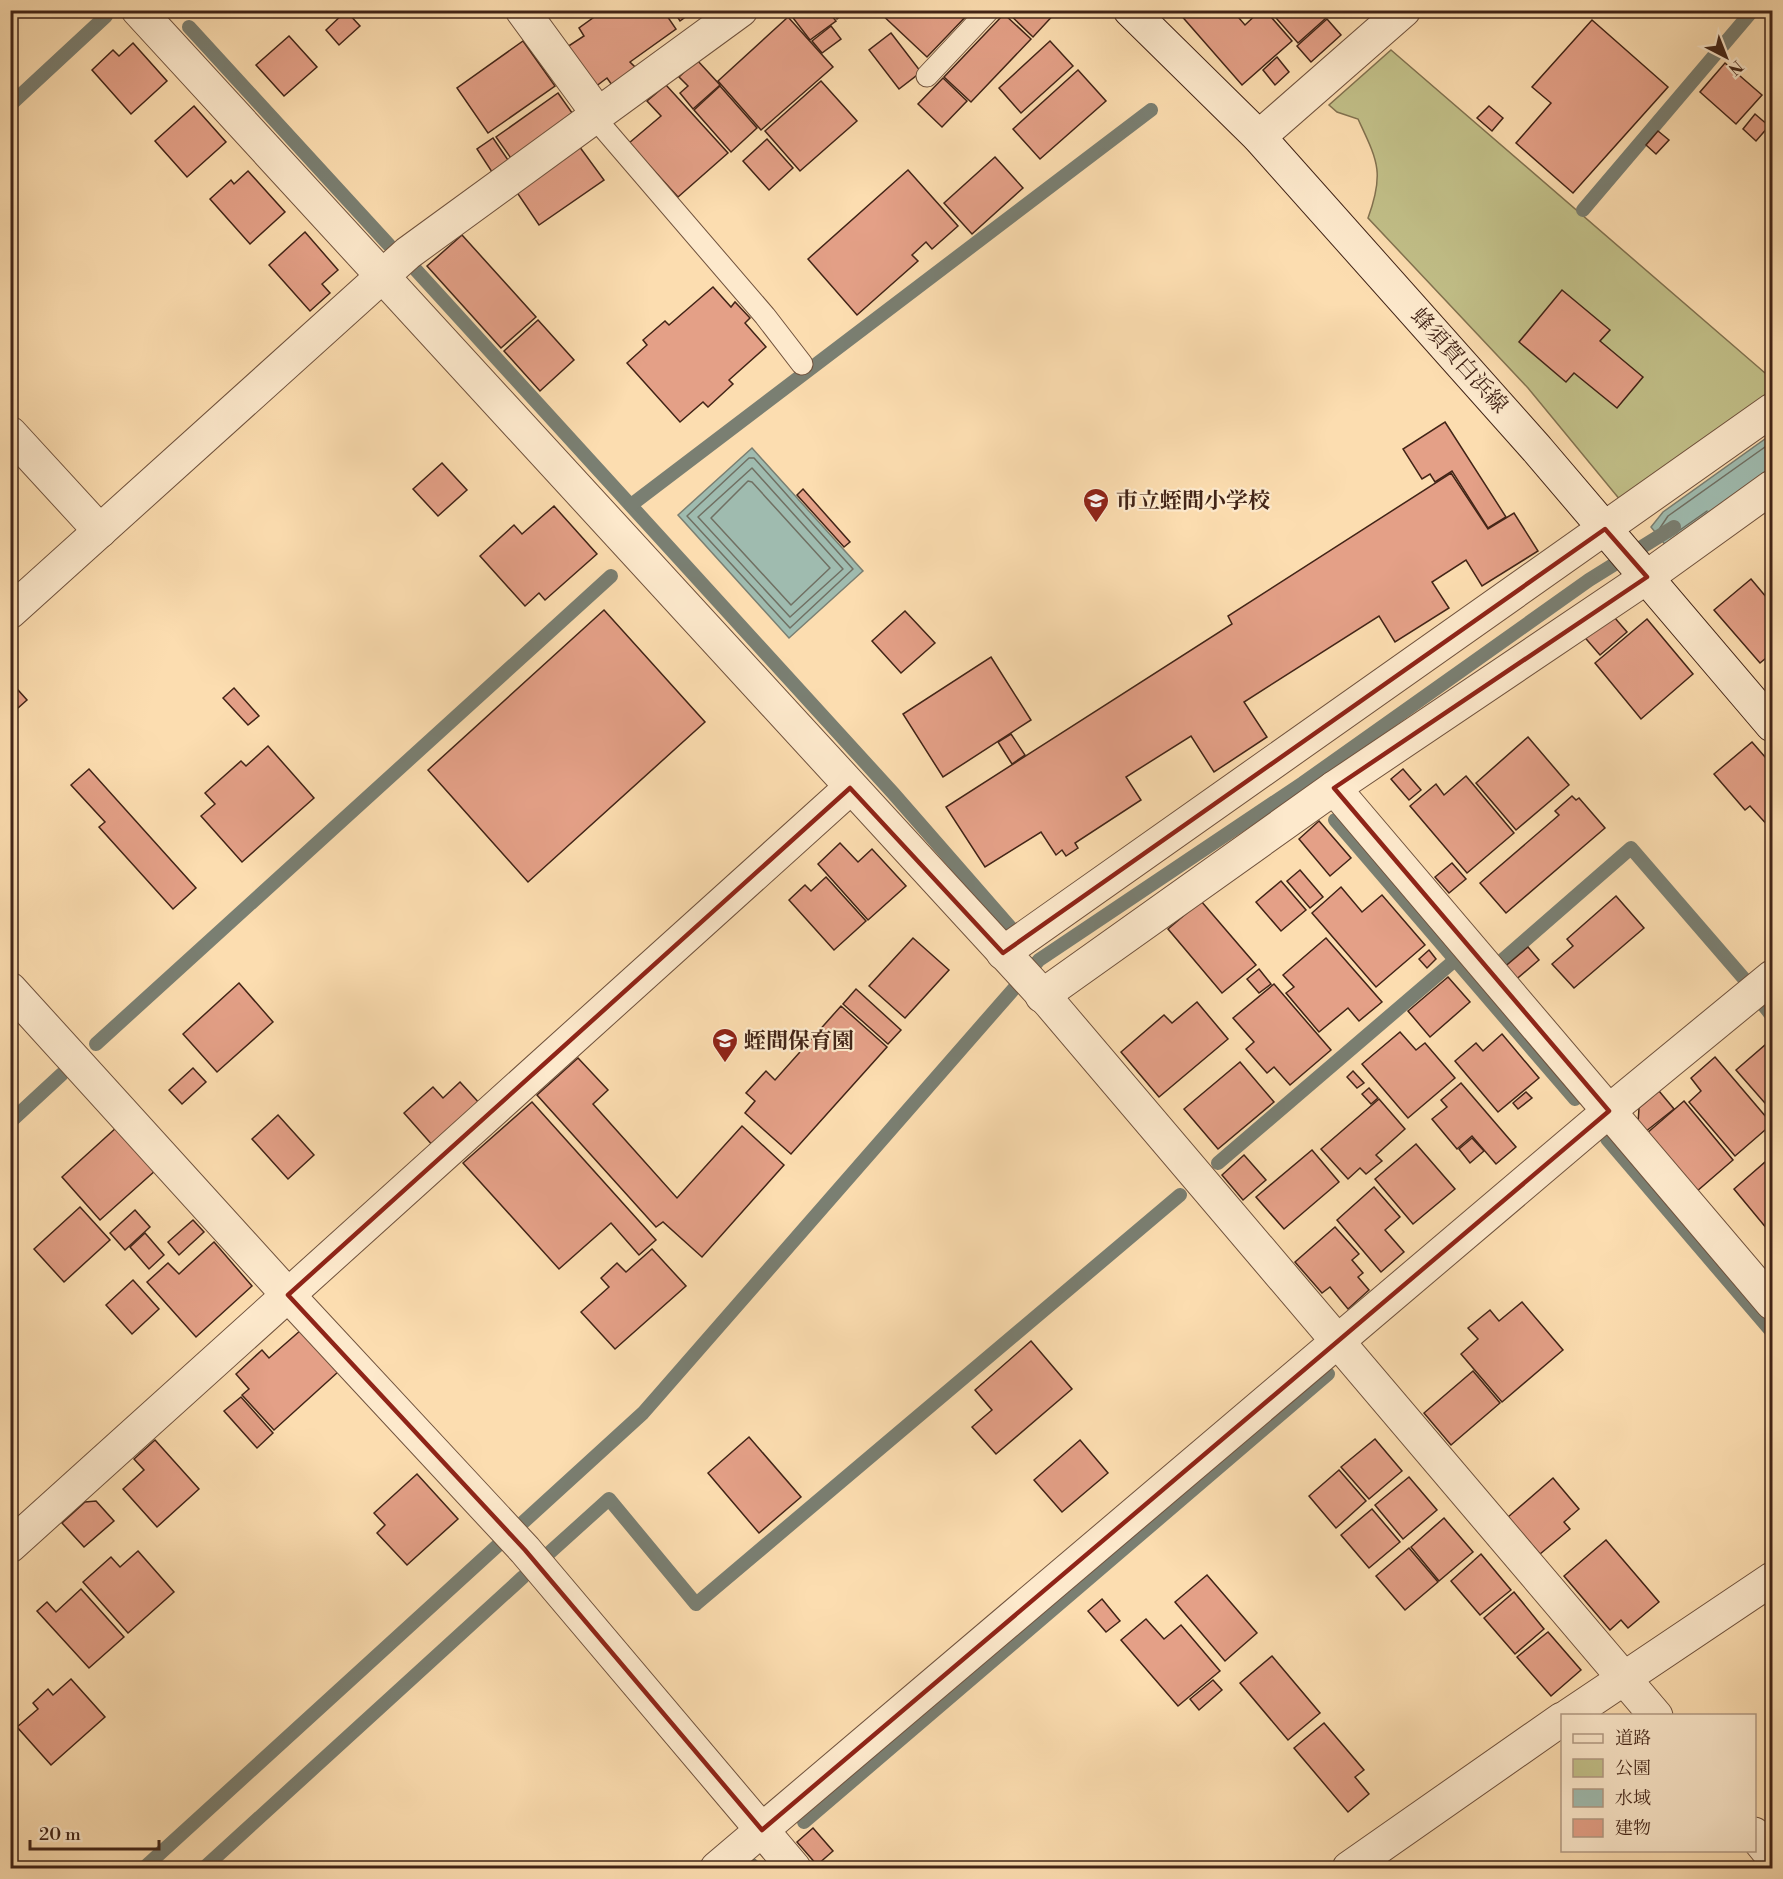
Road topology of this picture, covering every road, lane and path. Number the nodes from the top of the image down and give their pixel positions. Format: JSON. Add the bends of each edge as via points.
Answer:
{"nodes":[{"id":1,"x":138,"y":10,"type":"edge"},
{"id":2,"x":522,"y":10,"type":"edge"},
{"id":3,"x":741,"y":10,"type":"edge"},
{"id":4,"x":989,"y":10,"type":"edge"},
{"id":5,"x":1130,"y":10,"type":"edge"},
{"id":6,"x":1404,"y":10,"type":"edge"},
{"id":7,"x":927,"y":76,"type":"dead end"},
{"id":8,"x":596,"y":115,"type":"junction"},
{"id":9,"x":1259,"y":137,"type":"junction"},
{"id":10,"x":381,"y":276,"type":"junction"},
{"id":11,"x":802,"y":364,"type":"dead end"},
{"id":12,"x":1773,"y":410,"type":"edge"},
{"id":13,"x":10,"y":433,"type":"edge"},
{"id":14,"x":1773,"y":487,"type":"edge"},
{"id":15,"x":1605,"y":529,"type":"junction"},
{"id":16,"x":100,"y":531,"type":"junction"},
{"id":17,"x":1647,"y":577,"type":"junction"},
{"id":18,"x":10,"y":612,"type":"edge"},
{"id":19,"x":1773,"y":725,"type":"edge"},
{"id":20,"x":850,"y":788,"type":"junction"},
{"id":21,"x":1334,"y":788,"type":"junction"},
{"id":22,"x":1006,"y":957,"type":"junction"},
{"id":23,"x":1773,"y":977,"type":"edge"},
{"id":24,"x":10,"y":989,"type":"edge"},
{"id":25,"x":1039,"y":992,"type":"junction"},
{"id":26,"x":1609,"y":1111,"type":"junction"},
{"id":27,"x":288,"y":1295,"type":"junction"},
{"id":28,"x":1773,"y":1303,"type":"edge"},
{"id":29,"x":1337,"y":1341,"type":"junction"},
{"id":30,"x":10,"y":1546,"type":"edge"},
{"id":31,"x":1773,"y":1580,"type":"edge"},
{"id":32,"x":1623,"y":1677,"type":"junction"},
{"id":33,"x":1571,"y":1714,"type":"edge"},
{"id":34,"x":1654,"y":1714,"type":"edge"},
{"id":35,"x":1561,"y":1720,"type":"edge"},
{"id":36,"x":762,"y":1830,"type":"junction"},
{"id":37,"x":1756,"y":1835,"type":"edge"},
{"id":38,"x":1773,"y":1856,"type":"edge"},
{"id":39,"x":717,"y":1869,"type":"edge"},
{"id":40,"x":794,"y":1869,"type":"edge"},
{"id":41,"x":1349,"y":1869,"type":"edge"}],
"edges":[{"from":1,"to":10,"type":"street"},
{"from":2,"to":8,"type":"street"},
{"from":3,"to":8,"type":"street"},
{"from":4,"to":7,"type":"lane"},
{"from":5,"to":9,"type":"street","name":"蜂須賀白浜線"},
{"from":6,"to":9,"type":"street"},
{"from":8,"to":10,"type":"street"},
{"from":8,"to":11,"type":"lane"},
{"from":9,"to":15,"type":"street","name":"蜂須賀白浜線"},
{"from":10,"to":16,"type":"street"},
{"from":10,"to":20,"type":"street"},
{"from":12,"to":15,"type":"street"},
{"from":13,"to":16,"type":"street"},
{"from":14,"to":17,"type":"street"},
{"from":15,"to":17,"type":"street","name":"蜂須賀白浜線"},
{"from":15,"to":22,"type":"street"},
{"from":16,"to":18,"type":"street"},
{"from":17,"to":19,"type":"street","name":"蜂須賀白浜線"},
{"from":17,"to":21,"type":"street"},
{"from":20,"to":22,"type":"street"},
{"from":20,"to":27,"type":"street"},
{"from":21,"to":25,"type":"street"},
{"from":21,"to":26,"type":"street"},
{"from":22,"to":25,"type":"street"},
{"from":23,"to":26,"type":"street"},
{"from":24,"to":27,"type":"street"},
{"from":25,"to":29,"type":"street"},
{"from":26,"to":28,"type":"street"},
{"from":26,"to":29,"type":"street"},
{"from":27,"to":30,"type":"street"},
{"from":27,"to":36,"type":"street","via":[[492,1513]]},
{"from":29,"to":32,"type":"street"},
{"from":29,"to":36,"type":"street"},
{"from":31,"to":32,"type":"street"},
{"from":32,"to":33,"type":"street"},
{"from":32,"to":34,"type":"street"},
{"from":35,"to":41,"type":"street"},
{"from":36,"to":39,"type":"street"},
{"from":36,"to":40,"type":"street"},
{"from":37,"to":38,"type":"street"}]}
